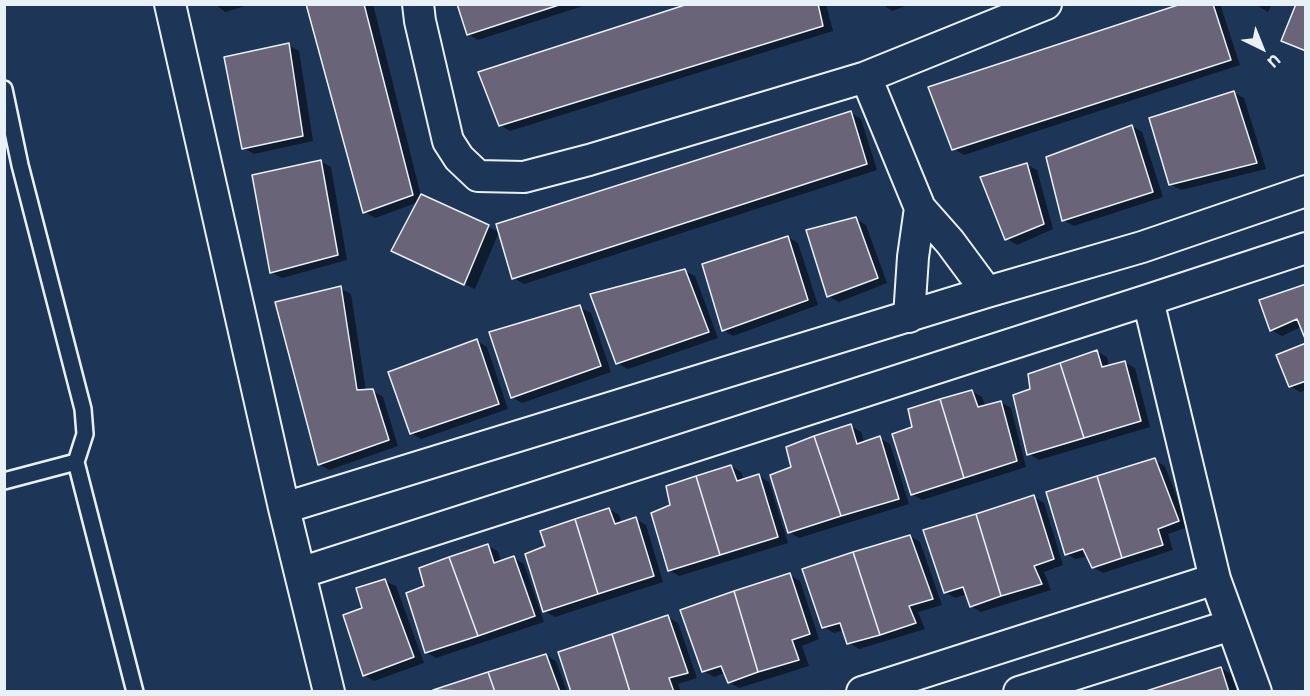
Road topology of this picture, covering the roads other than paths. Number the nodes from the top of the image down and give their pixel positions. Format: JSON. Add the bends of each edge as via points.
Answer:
{"nodes":[{"id":1,"x":170,"y":4,"type":"edge"},
{"id":2,"x":418,"y":4,"type":"edge"},
{"id":3,"x":1046,"y":4,"type":"edge"},
{"id":4,"x":866,"y":77,"type":"junction"},
{"id":5,"x":4,"y":88,"type":"edge"},
{"id":6,"x":1305,"y":191,"type":"edge"},
{"id":7,"x":920,"y":208,"type":"junction"},
{"id":8,"x":1305,"y":248,"type":"edge"},
{"id":9,"x":987,"y":292,"type":"junction"},
{"id":10,"x":1148,"y":300,"type":"junction"},
{"id":11,"x":909,"y":318,"type":"junction"},
{"id":12,"x":76,"y":462,"type":"junction"},
{"id":13,"x":4,"y":481,"type":"edge"},
{"id":14,"x":284,"y":508,"type":"junction"},
{"id":15,"x":300,"y":573,"type":"junction"},
{"id":16,"x":1215,"y":579,"type":"junction"},
{"id":17,"x":1230,"y":625,"type":"junction"},
{"id":18,"x":135,"y":692,"type":"edge"},
{"id":19,"x":329,"y":692,"type":"edge"},
{"id":20,"x":862,"y":692,"type":"edge"},
{"id":21,"x":1019,"y":692,"type":"edge"},
{"id":22,"x":1256,"y":692,"type":"edge"}],
"edges":[{"from":1,"to":14,"type":"street"},
{"from":2,"to":4,"type":"street","via":[[448,141],[478,176],[524,177]]},
{"from":3,"to":4,"type":"street"},
{"from":4,"to":7,"type":"street"},
{"from":5,"to":12,"type":"lane","via":[[83,409],[85,434]]},
{"from":6,"to":9,"type":"street","via":[[1142,247]]},
{"from":7,"to":9,"type":"street"},
{"from":7,"to":11,"type":"street"},
{"from":8,"to":10,"type":"street"},
{"from":9,"to":11,"type":"street"},
{"from":10,"to":15,"type":"street"},
{"from":10,"to":16,"type":"street"},
{"from":11,"to":14,"type":"street"},
{"from":12,"to":13,"type":"lane"},
{"from":12,"to":18,"type":"lane"},
{"from":14,"to":15,"type":"street"},
{"from":15,"to":19,"type":"street"},
{"from":16,"to":17,"type":"street"},
{"from":16,"to":20,"type":"street"},
{"from":17,"to":21,"type":"street"},
{"from":17,"to":22,"type":"street"}]}
